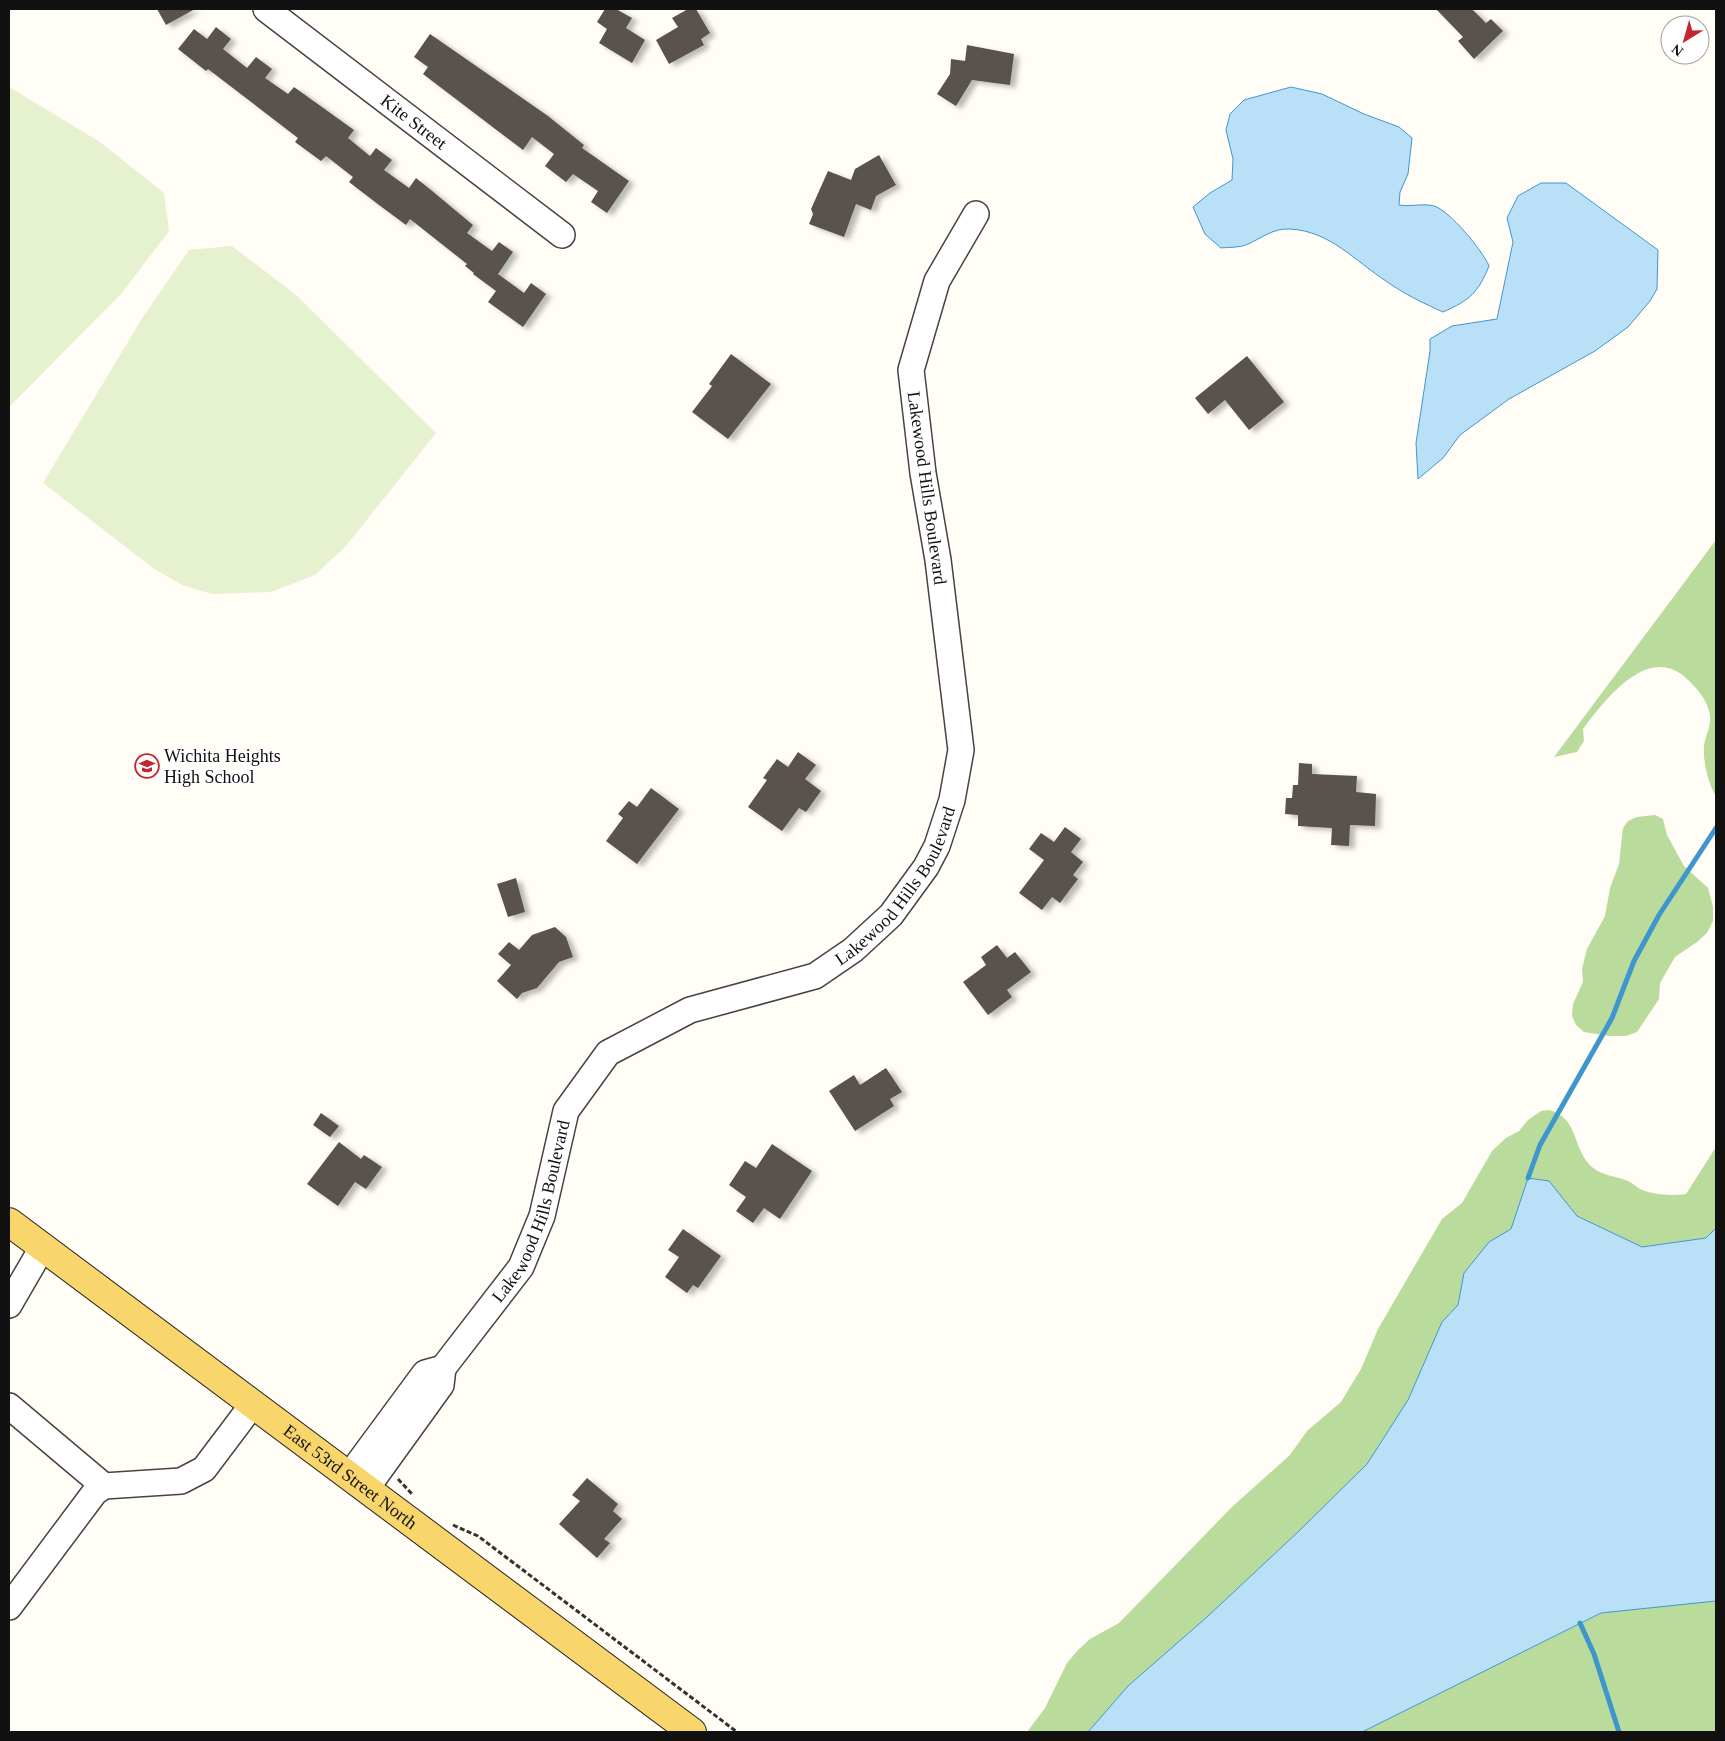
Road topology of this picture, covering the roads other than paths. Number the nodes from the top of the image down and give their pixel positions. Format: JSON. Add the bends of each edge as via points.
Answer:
{"nodes":[{"id":1,"x":266,"y":9,"type":"edge"},
{"id":2,"x":976,"y":214,"type":"dead end"},
{"id":3,"x":562,"y":235,"type":"dead end"},
{"id":4,"x":9,"y":1222,"type":"edge"},
{"id":5,"x":42,"y":1248,"type":"junction"},
{"id":6,"x":9,"y":1305,"type":"edge"},
{"id":7,"x":254,"y":1404,"type":"junction"},
{"id":8,"x":9,"y":1406,"type":"edge"},
{"id":9,"x":357,"y":1483,"type":"junction"},
{"id":10,"x":104,"y":1486,"type":"junction"},
{"id":11,"x":9,"y":1607,"type":"edge"},
{"id":12,"x":692,"y":1732,"type":"edge"}],
"edges":[{"from":1,"to":3,"type":"street","name":"Kite Street"},
{"from":2,"to":9,"type":"street","name":"Lakewood Hills Boulevard","via":[[937,281],[911,370],[961,750],[952,800],[937,846],[926,867],[891,914],[853,950],[815,976],[690,1010],[608,1053],[566,1111],[542,1216],[521,1267],[443,1368],[441,1385]]},
{"from":4,"to":5,"type":"main road","name":"East 53rd Street North"},
{"from":5,"to":6,"type":"street"},
{"from":5,"to":7,"type":"main road","name":"East 53rd Street North"},
{"from":7,"to":9,"type":"main road","name":"East 53rd Street North"},
{"from":7,"to":10,"type":"street","via":[[204,1469],[181,1481]]},
{"from":8,"to":10,"type":"street"},
{"from":9,"to":12,"type":"main road","name":"East 53rd Street North"},
{"from":10,"to":11,"type":"street","via":[[95,1492]]}]}
